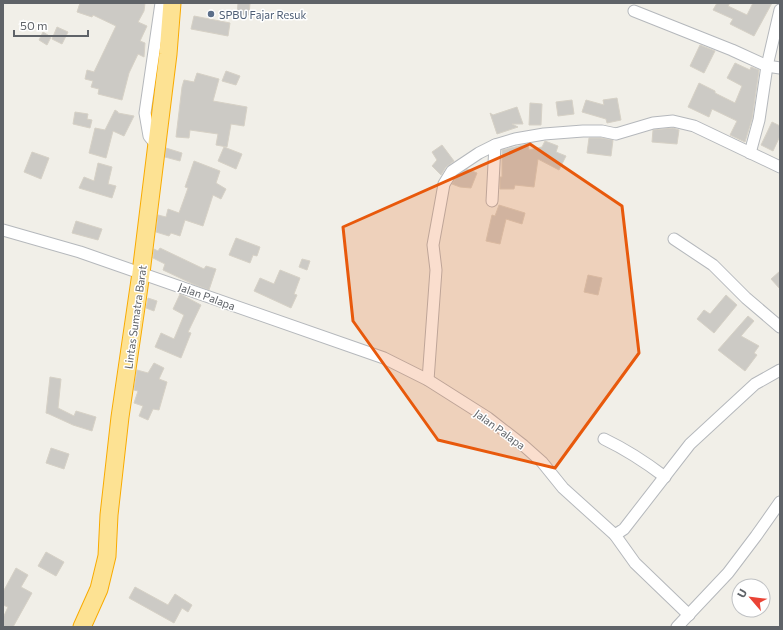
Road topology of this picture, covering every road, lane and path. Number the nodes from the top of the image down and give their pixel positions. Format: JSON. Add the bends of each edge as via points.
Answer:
{"nodes":[{"id":1,"x":161,"y":3,"type":"edge"},
{"id":2,"x":172,"y":3,"type":"edge"},
{"id":3,"x":780,"y":10,"type":"edge"},
{"id":4,"x":634,"y":11,"type":"dead end"},
{"id":5,"x":767,"y":66,"type":"junction"},
{"id":6,"x":780,"y":68,"type":"edge"},
{"id":7,"x":495,"y":145,"type":"junction"},
{"id":8,"x":157,"y":146,"type":"junction"},
{"id":9,"x":750,"y":153,"type":"junction"},
{"id":10,"x":780,"y":167,"type":"edge"},
{"id":11,"x":492,"y":201,"type":"dead end"},
{"id":12,"x":3,"y":230,"type":"edge"},
{"id":13,"x":674,"y":239,"type":"dead end"},
{"id":14,"x":141,"y":273,"type":"junction"},
{"id":15,"x":780,"y":327,"type":"edge"},
{"id":16,"x":780,"y":370,"type":"edge"},
{"id":17,"x":428,"y":380,"type":"junction"},
{"id":18,"x":604,"y":439,"type":"dead end"},
{"id":19,"x":665,"y":477,"type":"junction"},
{"id":20,"x":780,"y":502,"type":"edge"},
{"id":21,"x":615,"y":535,"type":"junction"},
{"id":22,"x":689,"y":616,"type":"junction"},
{"id":23,"x":82,"y":627,"type":"edge"},
{"id":24,"x":678,"y":627,"type":"edge"}],
"edges":[{"from":1,"to":8,"type":"street","via":[[145,113],[149,136]]},
{"from":2,"to":8,"type":"highway","name":"Lintas Sumatra Barat"},
{"from":3,"to":5,"type":"street"},
{"from":4,"to":5,"type":"street"},
{"from":5,"to":6,"type":"street"},
{"from":5,"to":9,"type":"street","via":[[759,120]]},
{"from":7,"to":9,"type":"street","via":[[544,134],[602,131],[616,134],[653,123],[673,121],[694,126]]},
{"from":7,"to":11,"type":"street"},
{"from":7,"to":17,"type":"street","via":[[479,152],[452,171],[444,184],[433,245],[436,270]]},
{"from":8,"to":14,"type":"highway","name":"Lintas Sumatra Barat"},
{"from":9,"to":10,"type":"street"},
{"from":12,"to":14,"type":"street","name":"Jalan Palapa"},
{"from":13,"to":15,"type":"street","via":[[713,266]]},
{"from":14,"to":17,"type":"street","name":"Jalan Palapa","via":[[384,358]]},
{"from":14,"to":23,"type":"highway","name":"Lintas Sumatra Barat","via":[[120,417],[107,556],[99,589]]},
{"from":16,"to":19,"type":"street","via":[[755,384],[714,420],[690,444]]},
{"from":17,"to":21,"type":"street","name":"Jalan Palapa","via":[[488,418],[524,446],[542,462],[563,488]]},
{"from":18,"to":19,"type":"street","via":[[625,448]]},
{"from":19,"to":21,"type":"street","via":[[624,529]]},
{"from":20,"to":22,"type":"street","via":[[728,573]]},
{"from":21,"to":22,"type":"street","name":"Jalan Palapa","via":[[634,563]]},
{"from":22,"to":24,"type":"street"}]}
